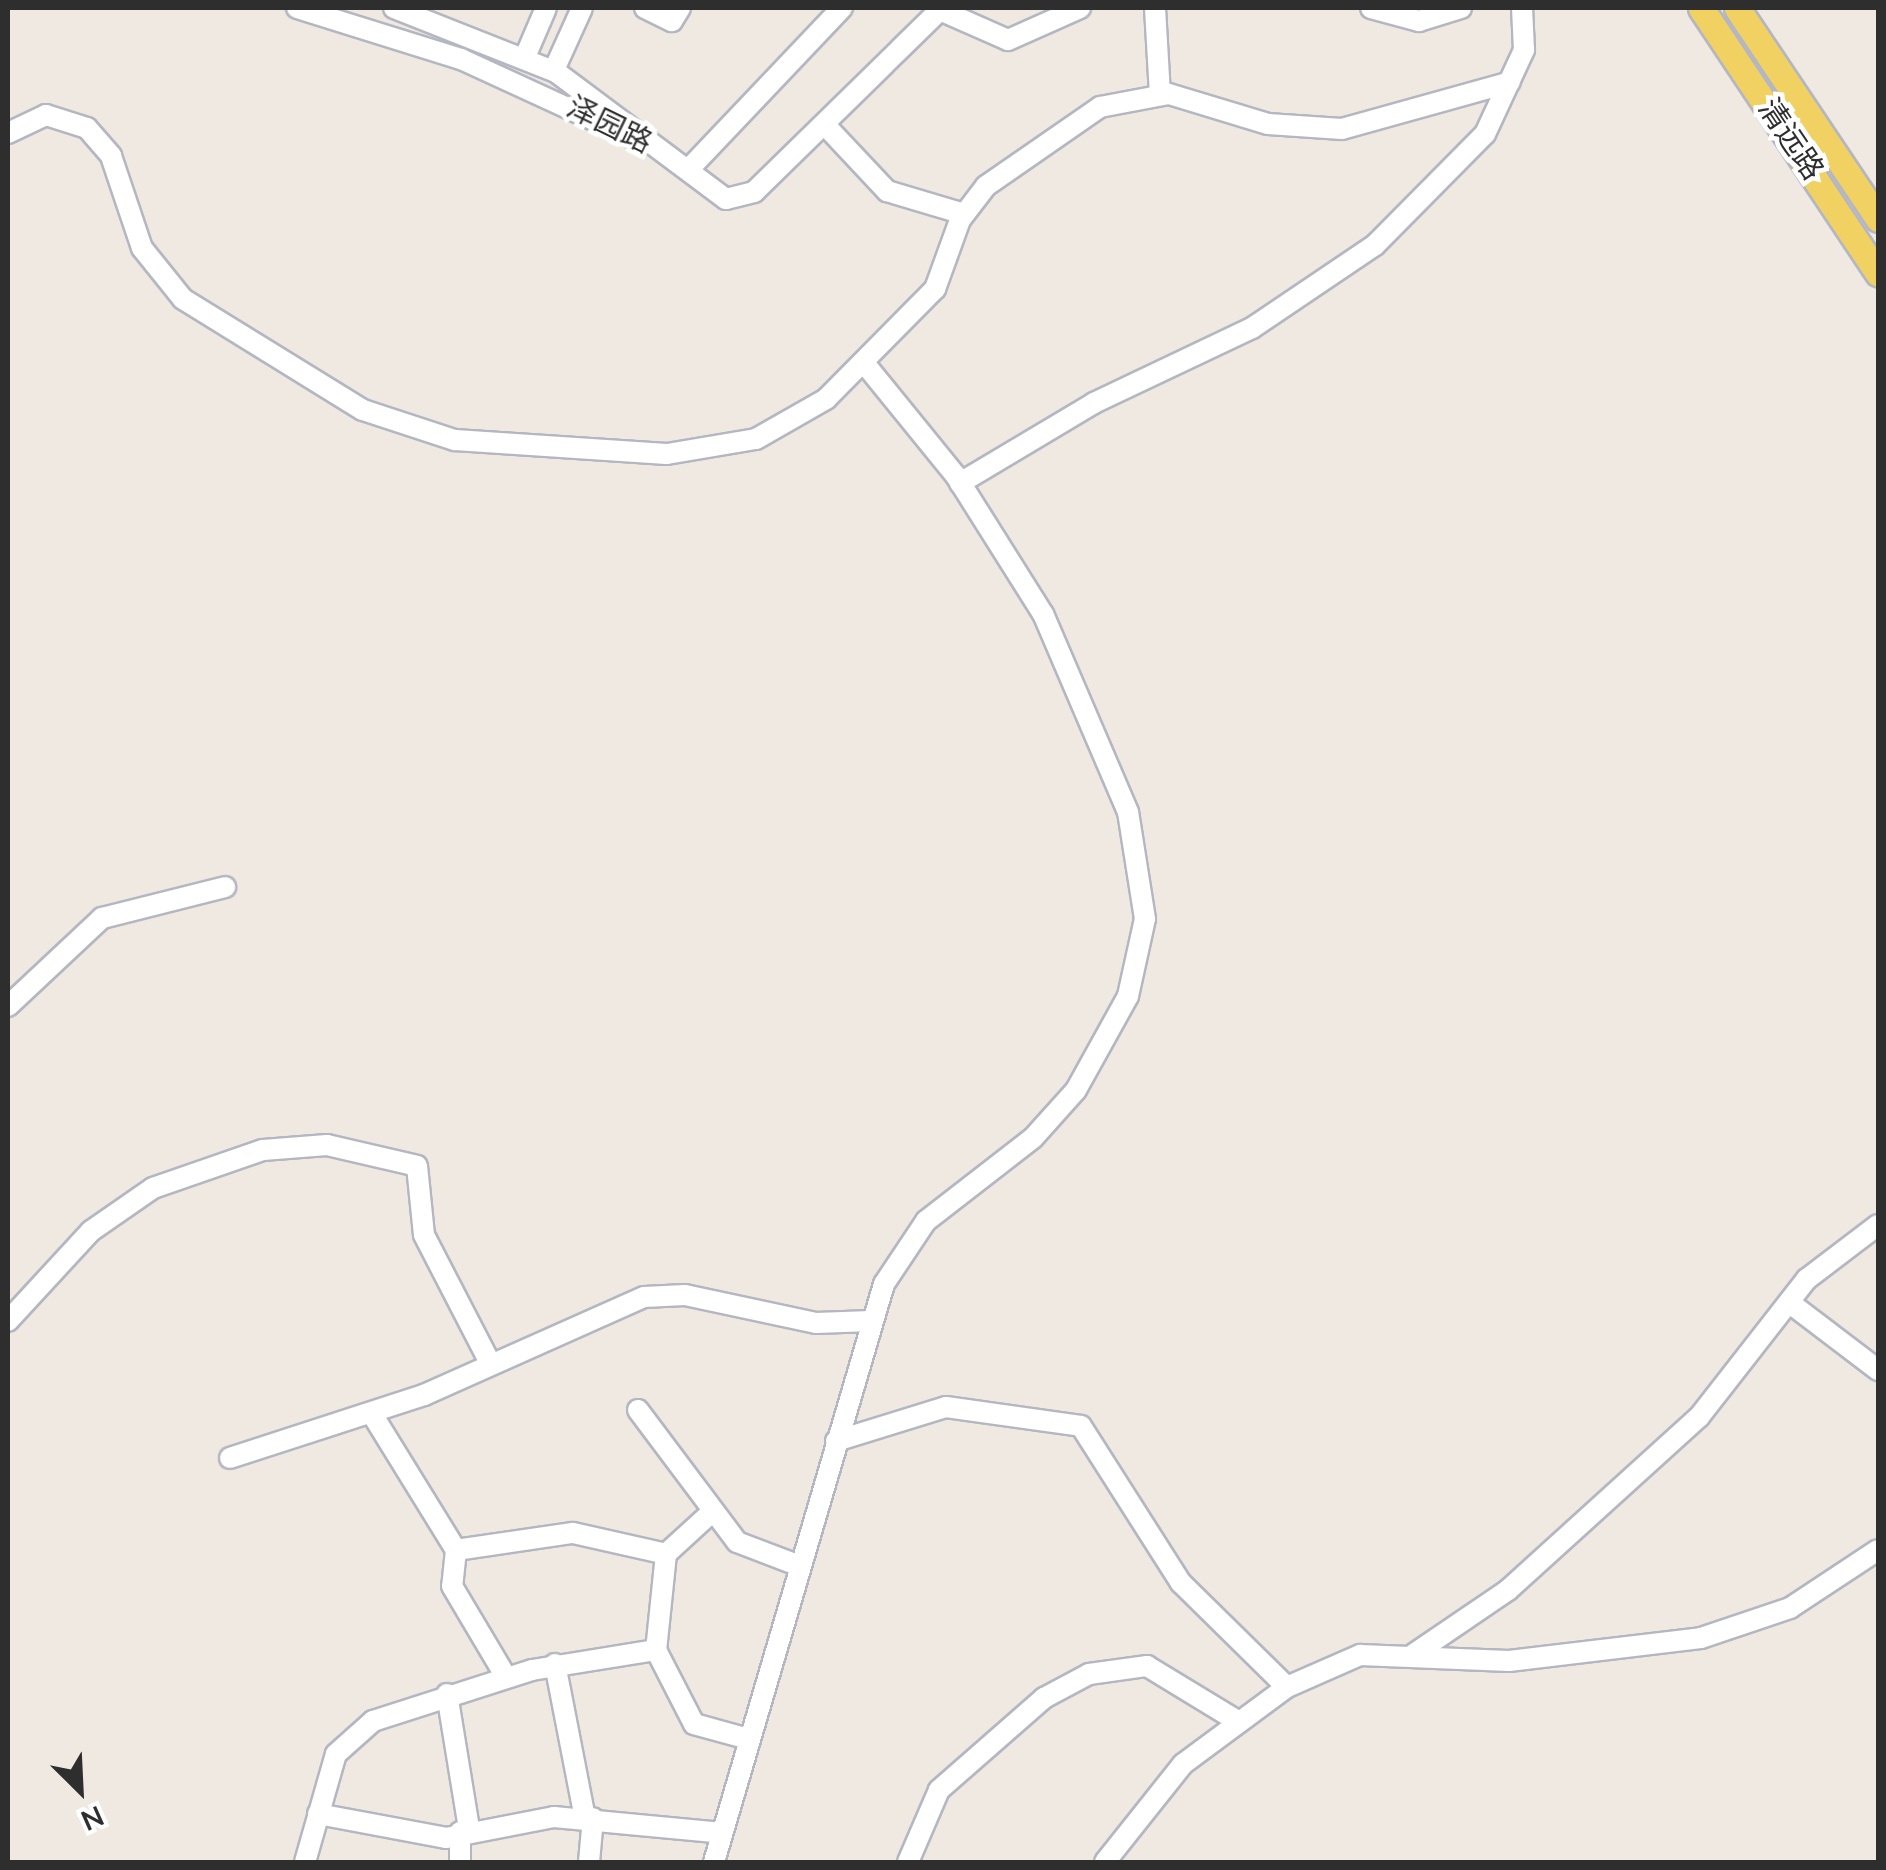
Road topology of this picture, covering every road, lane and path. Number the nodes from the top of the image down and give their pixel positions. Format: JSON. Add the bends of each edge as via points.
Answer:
{"nodes":[{"id":1,"x":297,"y":8,"type":"edge"},
{"id":2,"x":394,"y":8,"type":"edge"},
{"id":3,"x":546,"y":8,"type":"edge"},
{"id":4,"x":582,"y":8,"type":"edge"},
{"id":5,"x":645,"y":8,"type":"edge"},
{"id":6,"x":680,"y":8,"type":"edge"},
{"id":7,"x":842,"y":8,"type":"edge"},
{"id":8,"x":1080,"y":8,"type":"edge"},
{"id":9,"x":1371,"y":8,"type":"edge"},
{"id":10,"x":1461,"y":8,"type":"edge"},
{"id":11,"x":1522,"y":8,"type":"edge"},
{"id":12,"x":1701,"y":8,"type":"edge"},
{"id":13,"x":1737,"y":8,"type":"edge"},
{"id":14,"x":941,"y":9,"type":"edge"},
{"id":15,"x":1150,"y":12,"type":"edge"},
{"id":16,"x":525,"y":58,"type":"junction"},
{"id":17,"x":554,"y":70,"type":"junction"},
{"id":18,"x":1510,"y":82,"type":"junction"},
{"id":19,"x":1160,"y":94,"type":"junction"},
{"id":20,"x":825,"y":125,"type":"junction"},
{"id":21,"x":8,"y":133,"type":"edge"},
{"id":22,"x":681,"y":164,"type":"junction"},
{"id":23,"x":964,"y":214,"type":"junction"},
{"id":24,"x":1878,"y":219,"type":"edge"},
{"id":25,"x":1878,"y":273,"type":"edge"},
{"id":26,"x":865,"y":364,"type":"junction"},
{"id":27,"x":960,"y":483,"type":"junction"},
{"id":28,"x":225,"y":887,"type":"dead end"},
{"id":29,"x":8,"y":1006,"type":"edge"},
{"id":30,"x":1878,"y":1225,"type":"edge"},
{"id":31,"x":1790,"y":1303,"type":"junction"},
{"id":32,"x":871,"y":1320,"type":"junction"},
{"id":33,"x":8,"y":1321,"type":"edge"},
{"id":34,"x":490,"y":1364,"type":"junction"},
{"id":35,"x":1878,"y":1370,"type":"edge"},
{"id":36,"x":638,"y":1410,"type":"dead end"},
{"id":37,"x":372,"y":1414,"type":"junction"},
{"id":38,"x":836,"y":1441,"type":"junction"},
{"id":39,"x":230,"y":1458,"type":"dead end"},
{"id":40,"x":713,"y":1511,"type":"junction"},
{"id":41,"x":456,"y":1550,"type":"junction"},
{"id":42,"x":1878,"y":1550,"type":"edge"},
{"id":43,"x":666,"y":1554,"type":"junction"},
{"id":44,"x":800,"y":1566,"type":"junction"},
{"id":45,"x":656,"y":1650,"type":"junction"},
{"id":46,"x":1414,"y":1654,"type":"junction"},
{"id":47,"x":554,"y":1664,"type":"junction"},
{"id":48,"x":506,"y":1677,"type":"junction"},
{"id":49,"x":1287,"y":1687,"type":"junction"},
{"id":50,"x":446,"y":1694,"type":"junction"},
{"id":51,"x":1239,"y":1722,"type":"junction"},
{"id":52,"x":750,"y":1739,"type":"junction"},
{"id":53,"x":318,"y":1814,"type":"junction"},
{"id":54,"x":589,"y":1818,"type":"junction"},
{"id":55,"x":465,"y":1831,"type":"junction"},
{"id":56,"x":722,"y":1833,"type":"junction"},
{"id":57,"x":306,"y":1862,"type":"edge"},
{"id":58,"x":460,"y":1862,"type":"edge"},
{"id":59,"x":588,"y":1862,"type":"edge"},
{"id":60,"x":714,"y":1862,"type":"edge"},
{"id":61,"x":908,"y":1862,"type":"edge"},
{"id":62,"x":1105,"y":1862,"type":"edge"}],
"edges":[{"from":1,"to":22,"type":"street","name":"泽园路","via":[[461,58]]},
{"from":2,"to":16,"type":"street","name":"泽园路"},
{"from":3,"to":16,"type":"street"},
{"from":4,"to":17,"type":"street"},
{"from":5,"to":6,"type":"street","via":[[672,22]]},
{"from":7,"to":22,"type":"street"},
{"from":8,"to":14,"type":"street","via":[[1008,40]]},
{"from":9,"to":10,"type":"street","via":[[1419,21]]},
{"from":11,"to":18,"type":"street","via":[[1526,39]]},
{"from":12,"to":25,"type":"main road","name":"清远路"},
{"from":13,"to":24,"type":"main road","name":"清远路"},
{"from":14,"to":20,"type":"street"},
{"from":15,"to":19,"type":"street"},
{"from":16,"to":17,"type":"street","name":"泽园路"},
{"from":17,"to":22,"type":"street","name":"泽园路"},
{"from":18,"to":19,"type":"street","via":[[1385,122],[1320,130]]},
{"from":18,"to":27,"type":"street","via":[[1455,172],[1336,274]]},
{"from":19,"to":23,"type":"street","via":[[1117,101],[1057,129]]},
{"from":20,"to":22,"type":"street","via":[[745,197],[718,198]]},
{"from":20,"to":23,"type":"street","via":[[898,198]]},
{"from":21,"to":26,"type":"street","via":[[34,117],[77,120],[110,156],[142,248],[182,298],[336,397],[423,432],[704,453],[804,414]]},
{"from":23,"to":26,"type":"street","via":[[935,289]]},
{"from":26,"to":27,"type":"street"},
{"from":27,"to":32,"type":"street","via":[[1033,594],[1112,776],[1139,848],[1146,918],[1128,996],[1092,1067],[1033,1138],[926,1221],[895,1262]]},
{"from":28,"to":29,"type":"street","via":[[102,918]]},
{"from":30,"to":31,"type":"street","via":[[1814,1272]]},
{"from":31,"to":35,"type":"street"},
{"from":31,"to":46,"type":"street","via":[[1699,1417],[1508,1590]]},
{"from":32,"to":34,"type":"street","via":[[816,1323],[658,1295]]},
{"from":32,"to":38,"type":"street"},
{"from":33,"to":34,"type":"street","via":[[91,1231],[153,1188],[264,1150],[328,1146],[417,1166],[424,1235]]},
{"from":34,"to":37,"type":"street"},
{"from":36,"to":40,"type":"street"},
{"from":37,"to":39,"type":"street"},
{"from":37,"to":41,"type":"street"},
{"from":38,"to":44,"type":"street"},
{"from":38,"to":49,"type":"street","via":[[946,1407],[1081,1426],[1181,1583]]},
{"from":40,"to":43,"type":"street"},
{"from":40,"to":44,"type":"street","via":[[748,1550]]},
{"from":41,"to":43,"type":"street","via":[[573,1533]]},
{"from":41,"to":48,"type":"street","via":[[452,1586]]},
{"from":42,"to":46,"type":"street","via":[[1790,1608],[1700,1638],[1508,1661]]},
{"from":43,"to":45,"type":"street"},
{"from":44,"to":52,"type":"street"},
{"from":45,"to":47,"type":"street"},
{"from":45,"to":52,"type":"street","via":[[694,1724]]},
{"from":46,"to":49,"type":"street","via":[[1360,1655]]},
{"from":47,"to":48,"type":"street"},
{"from":47,"to":54,"type":"street"},
{"from":48,"to":50,"type":"street"},
{"from":49,"to":51,"type":"street"},
{"from":50,"to":53,"type":"street","via":[[353,1736],[336,1754]]},
{"from":50,"to":55,"type":"street"},
{"from":51,"to":61,"type":"street","via":[[1147,1666],[1089,1674],[1044,1698],[940,1790]]},
{"from":51,"to":62,"type":"street","via":[[1162,1782]]},
{"from":52,"to":56,"type":"street"},
{"from":53,"to":55,"type":"street","via":[[422,1837]]},
{"from":53,"to":57,"type":"street"},
{"from":54,"to":55,"type":"street"},
{"from":54,"to":56,"type":"street"},
{"from":54,"to":59,"type":"street"},
{"from":55,"to":58,"type":"street"},
{"from":56,"to":60,"type":"street"}]}
